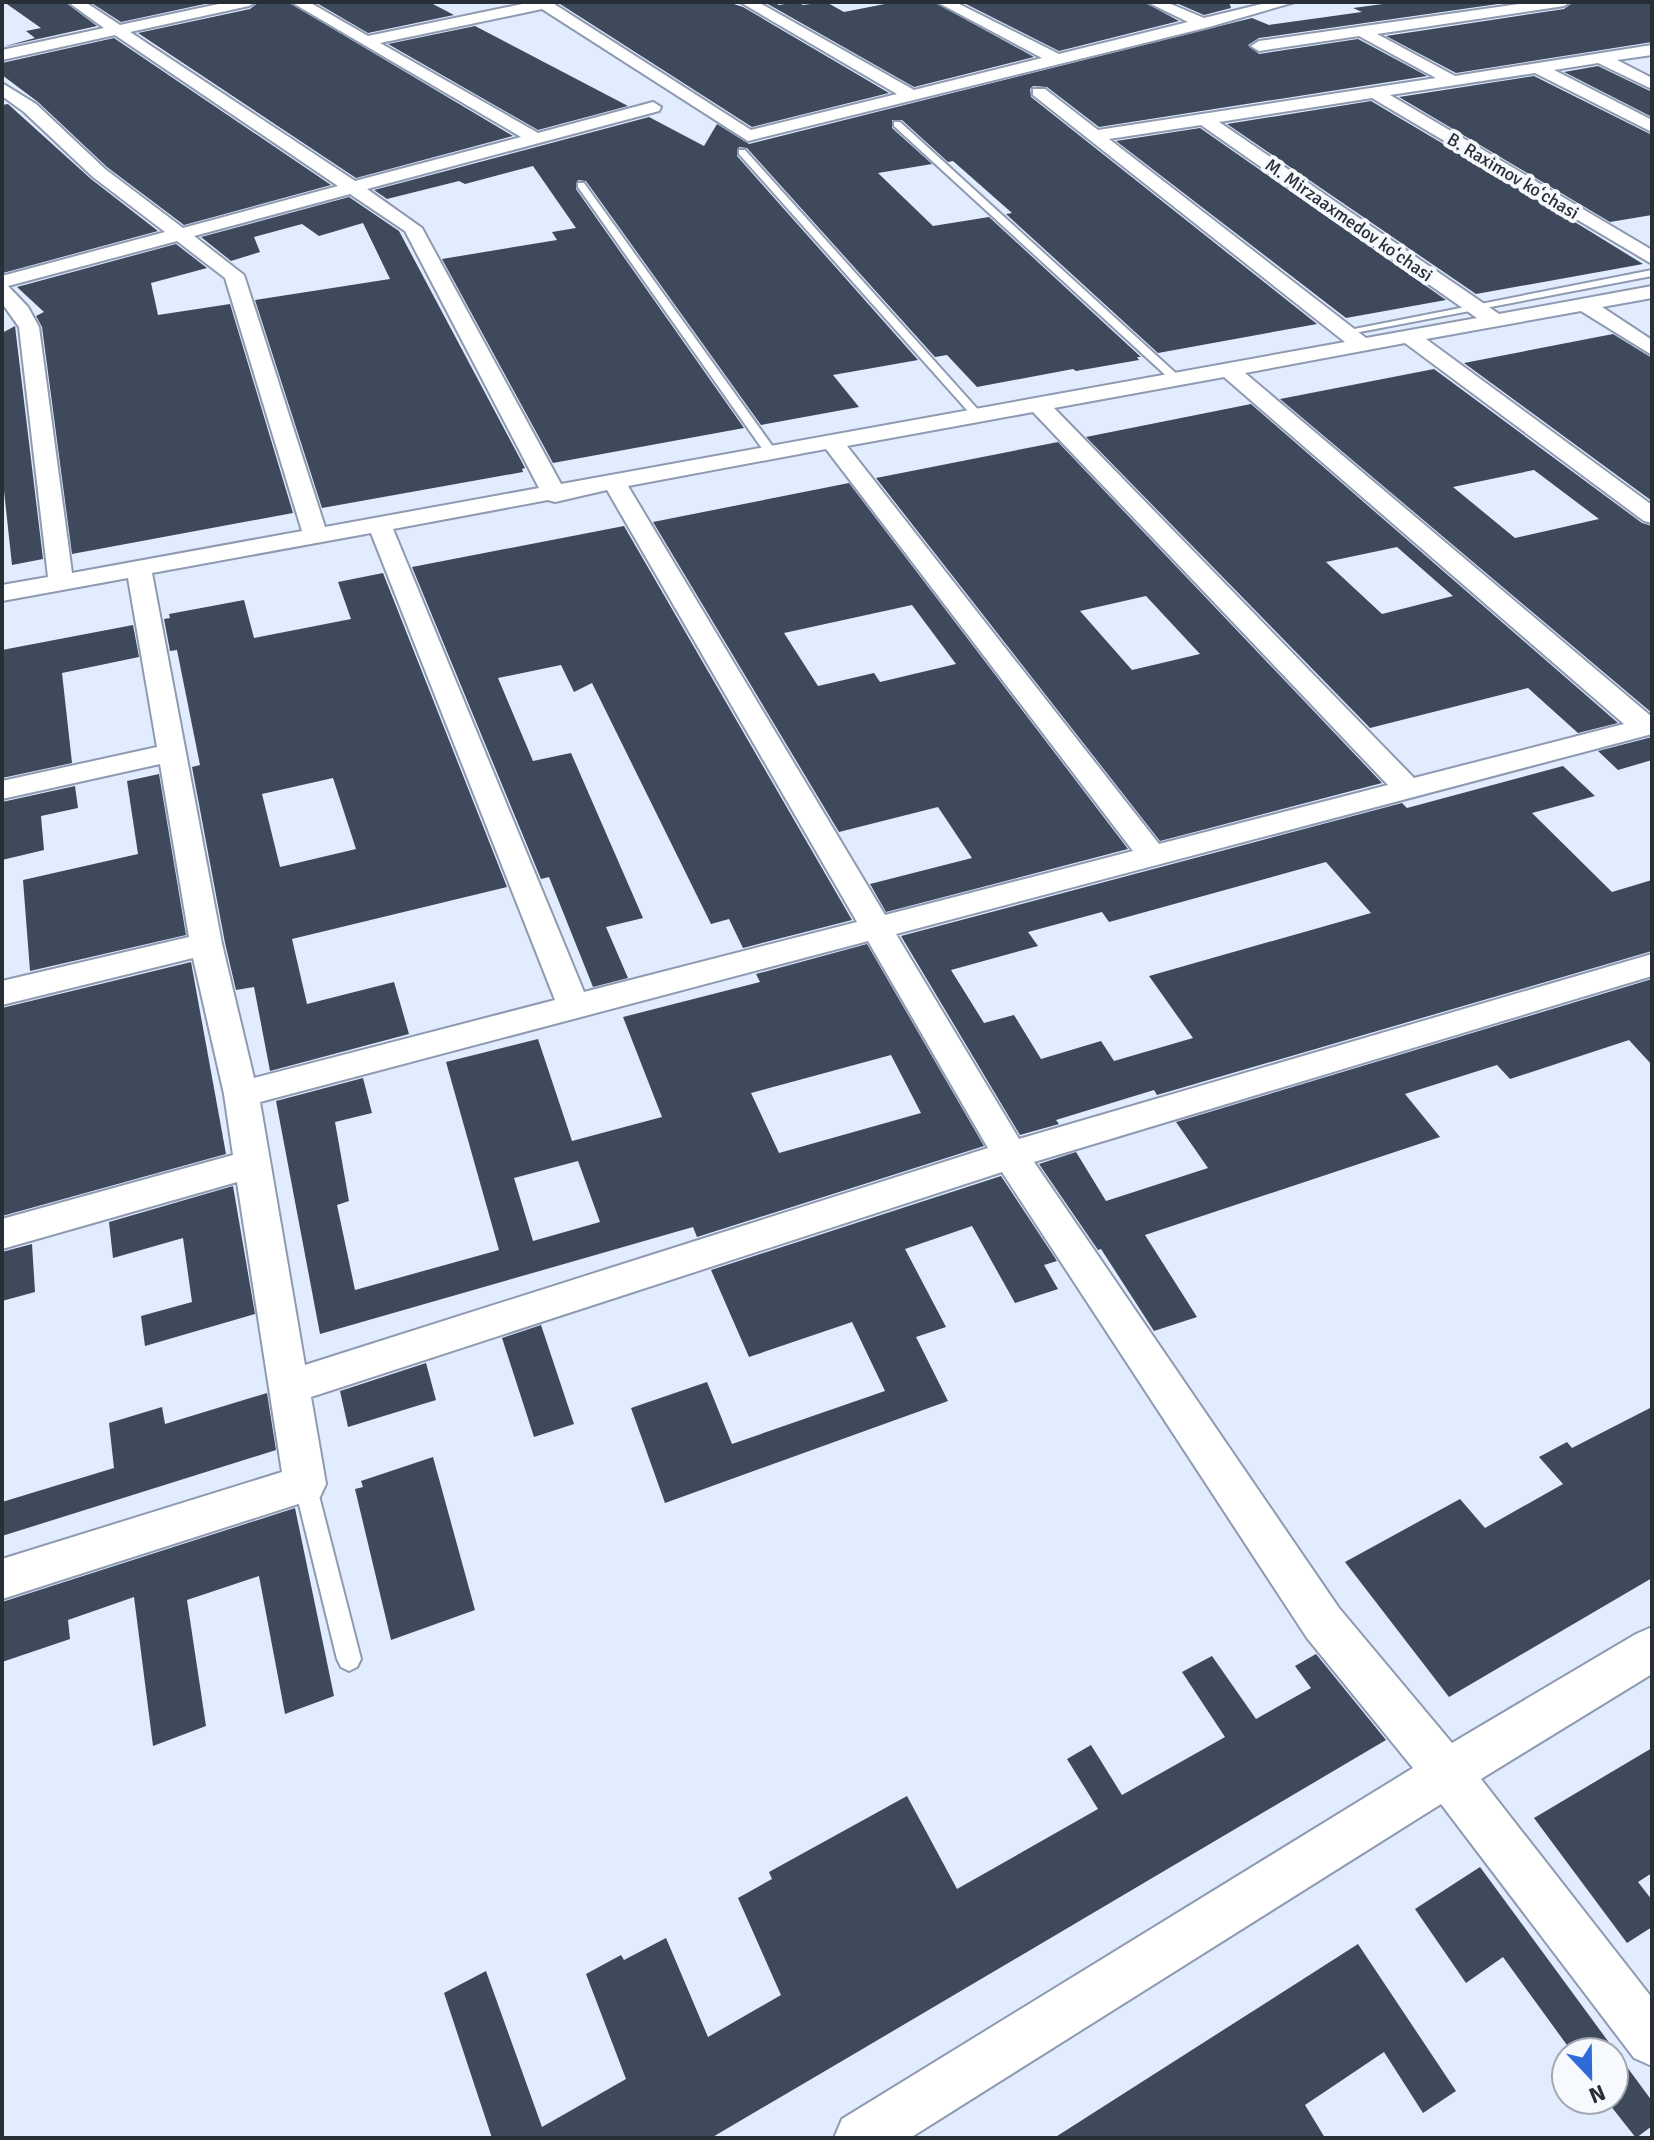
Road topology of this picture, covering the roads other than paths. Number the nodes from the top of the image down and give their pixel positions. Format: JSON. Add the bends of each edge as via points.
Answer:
{"nodes":[{"id":1,"x":75,"y":2,"type":"edge"},
{"id":2,"x":249,"y":2,"type":"edge"},
{"id":3,"x":298,"y":2,"type":"edge"},
{"id":4,"x":747,"y":2,"type":"edge"},
{"id":5,"x":944,"y":2,"type":"edge"},
{"id":6,"x":1154,"y":2,"type":"edge"},
{"id":7,"x":1288,"y":2,"type":"edge"},
{"id":8,"x":1564,"y":2,"type":"edge"},
{"id":9,"x":542,"y":3,"type":"edge"},
{"id":10,"x":1204,"y":24,"type":"junction"},
{"id":11,"x":116,"y":30,"type":"junction"},
{"id":12,"x":1361,"y":31,"type":"junction"},
{"id":13,"x":366,"y":41,"type":"junction"},
{"id":14,"x":1259,"y":46,"type":"dead end"},
{"id":15,"x":1652,"y":50,"type":"edge"},
{"id":16,"x":2,"y":55,"type":"edge"},
{"id":17,"x":1600,"y":58,"type":"junction"},
{"id":18,"x":1058,"y":60,"type":"junction"},
{"id":19,"x":1538,"y":68,"type":"junction"},
{"id":20,"x":1453,"y":81,"type":"junction"},
{"id":21,"x":1652,"y":84,"type":"edge"},
{"id":22,"x":2,"y":88,"type":"edge"},
{"id":23,"x":1039,"y":92,"type":"dead end"},
{"id":24,"x":1375,"y":93,"type":"junction"},
{"id":25,"x":911,"y":95,"type":"junction"},
{"id":26,"x":653,"y":107,"type":"dead end"},
{"id":27,"x":1204,"y":119,"type":"junction"},
{"id":28,"x":897,"y":124,"type":"dead end"},
{"id":29,"x":1652,"y":127,"type":"edge"},
{"id":30,"x":1095,"y":136,"type":"junction"},
{"id":31,"x":535,"y":138,"type":"junction"},
{"id":32,"x":742,"y":152,"type":"dead end"},
{"id":33,"x":581,"y":185,"type":"dead end"},
{"id":34,"x":354,"y":188,"type":"junction"},
{"id":35,"x":183,"y":234,"type":"junction"},
{"id":36,"x":1652,"y":258,"type":"edge"},
{"id":37,"x":1652,"y":273,"type":"edge"},
{"id":38,"x":2,"y":282,"type":"edge"},
{"id":39,"x":2,"y":291,"type":"edge"},
{"id":40,"x":1652,"y":292,"type":"edge"},
{"id":41,"x":1584,"y":304,"type":"junction"},
{"id":42,"x":1474,"y":307,"type":"junction"},
{"id":43,"x":1494,"y":320,"type":"junction"},
{"id":44,"x":1408,"y":336,"type":"junction"},
{"id":45,"x":1352,"y":338,"type":"junction"},
{"id":46,"x":1652,"y":349,"type":"edge"},
{"id":47,"x":1228,"y":369,"type":"junction"},
{"id":48,"x":1176,"y":379,"type":"junction"},
{"id":49,"x":1039,"y":405,"type":"junction"},
{"id":50,"x":978,"y":416,"type":"junction"},
{"id":51,"x":832,"y":442,"type":"junction"},
{"id":52,"x":772,"y":454,"type":"junction"},
{"id":53,"x":615,"y":483,"type":"junction"},
{"id":54,"x":555,"y":495,"type":"junction"},
{"id":55,"x":1652,"y":516,"type":"edge"},
{"id":56,"x":380,"y":526,"type":"junction"},
{"id":57,"x":316,"y":537,"type":"junction"},
{"id":58,"x":139,"y":569,"type":"junction"},
{"id":59,"x":61,"y":583,"type":"junction"},
{"id":60,"x":2,"y":593,"type":"edge"},
{"id":61,"x":1648,"y":726,"type":"edge"},
{"id":62,"x":171,"y":753,"type":"junction"},
{"id":63,"x":1407,"y":788,"type":"junction"},
{"id":64,"x":2,"y":790,"type":"edge"},
{"id":65,"x":1152,"y":855,"type":"junction"},
{"id":66,"x":877,"y":928,"type":"junction"},
{"id":67,"x":206,"y":944,"type":"junction"},
{"id":68,"x":1652,"y":965,"type":"edge"},
{"id":69,"x":2,"y":993,"type":"edge"},
{"id":70,"x":573,"y":1005,"type":"junction"},
{"id":71,"x":241,"y":1094,"type":"junction"},
{"id":72,"x":1010,"y":1155,"type":"junction"},
{"id":73,"x":250,"y":1164,"type":"junction"},
{"id":74,"x":2,"y":1234,"type":"edge"},
{"id":75,"x":289,"y":1387,"type":"junction"},
{"id":76,"x":305,"y":1484,"type":"junction"},
{"id":77,"x":2,"y":1579,"type":"edge"},
{"id":78,"x":1652,"y":1649,"type":"edge"},
{"id":79,"x":349,"y":1659,"type":"dead end"},
{"id":80,"x":1447,"y":1773,"type":"junction"},
{"id":81,"x":1652,"y":2040,"type":"edge"},
{"id":82,"x":861,"y":2138,"type":"edge"}],
"edges":[{"from":1,"to":11,"type":"street"},
{"from":2,"to":11,"type":"street"},
{"from":3,"to":13,"type":"street"},
{"from":4,"to":25,"type":"street"},
{"from":5,"to":18,"type":"street"},
{"from":6,"to":10,"type":"street"},
{"from":7,"to":10,"type":"street"},
{"from":8,"to":12,"type":"street"},
{"from":9,"to":13,"type":"street"},
{"from":9,"to":25,"type":"street","via":[[748,136]]},
{"from":10,"to":18,"type":"street"},
{"from":11,"to":16,"type":"street"},
{"from":11,"to":34,"type":"street"},
{"from":12,"to":14,"type":"street"},
{"from":12,"to":20,"type":"street"},
{"from":13,"to":31,"type":"street"},
{"from":15,"to":17,"type":"street"},
{"from":17,"to":19,"type":"street"},
{"from":17,"to":21,"type":"street"},
{"from":18,"to":25,"type":"street"},
{"from":19,"to":20,"type":"street"},
{"from":19,"to":29,"type":"street"},
{"from":20,"to":24,"type":"street"},
{"from":22,"to":35,"type":"street","via":[[99,173]]},
{"from":23,"to":30,"type":"street"},
{"from":24,"to":27,"type":"street"},
{"from":24,"to":36,"type":"street","name":"B. Raximov koʻchasi"},
{"from":26,"to":31,"type":"street"},
{"from":27,"to":30,"type":"street"},
{"from":27,"to":42,"type":"street","name":"M. Mirzaaxmedov koʻchasi"},
{"from":28,"to":48,"type":"lane"},
{"from":30,"to":45,"type":"street"},
{"from":31,"to":34,"type":"street"},
{"from":32,"to":50,"type":"lane"},
{"from":33,"to":52,"type":"lane"},
{"from":34,"to":35,"type":"street"},
{"from":34,"to":54,"type":"street","via":[[413,228]]},
{"from":35,"to":38,"type":"street"},
{"from":35,"to":57,"type":"street","via":[[234,275]]},
{"from":37,"to":42,"type":"lane"},
{"from":39,"to":59,"type":"street","via":[[29,327]]},
{"from":40,"to":41,"type":"street"},
{"from":41,"to":43,"type":"street"},
{"from":41,"to":46,"type":"street"},
{"from":42,"to":43,"type":"street","name":"M. Mirzaaxmedov koʻchasi"},
{"from":42,"to":45,"type":"lane"},
{"from":43,"to":44,"type":"street"},
{"from":44,"to":45,"type":"street"},
{"from":44,"to":55,"type":"street"},
{"from":45,"to":47,"type":"street"},
{"from":47,"to":48,"type":"street"},
{"from":47,"to":61,"type":"street"},
{"from":48,"to":49,"type":"street"},
{"from":49,"to":50,"type":"street"},
{"from":49,"to":63,"type":"street"},
{"from":50,"to":51,"type":"street"},
{"from":51,"to":52,"type":"street"},
{"from":51,"to":65,"type":"street"},
{"from":52,"to":53,"type":"street"},
{"from":53,"to":54,"type":"street"},
{"from":53,"to":66,"type":"street"},
{"from":54,"to":56,"type":"street"},
{"from":56,"to":57,"type":"street"},
{"from":56,"to":70,"type":"street"},
{"from":57,"to":58,"type":"street"},
{"from":58,"to":59,"type":"street"},
{"from":58,"to":62,"type":"street"},
{"from":59,"to":60,"type":"street"},
{"from":61,"to":63,"type":"street"},
{"from":62,"to":64,"type":"street"},
{"from":62,"to":67,"type":"street"},
{"from":63,"to":65,"type":"street"},
{"from":65,"to":66,"type":"street"},
{"from":66,"to":70,"type":"street"},
{"from":66,"to":72,"type":"street"},
{"from":67,"to":69,"type":"street"},
{"from":67,"to":71,"type":"street"},
{"from":68,"to":72,"type":"street"},
{"from":70,"to":71,"type":"street"},
{"from":71,"to":73,"type":"street"},
{"from":72,"to":75,"type":"street"},
{"from":72,"to":80,"type":"street","via":[[1323,1623]]},
{"from":73,"to":74,"type":"street"},
{"from":73,"to":75,"type":"street"},
{"from":75,"to":76,"type":"street"},
{"from":76,"to":77,"type":"street"},
{"from":76,"to":79,"type":"lane"},
{"from":78,"to":80,"type":"street"},
{"from":80,"to":81,"type":"street"},
{"from":80,"to":82,"type":"street"}]}
